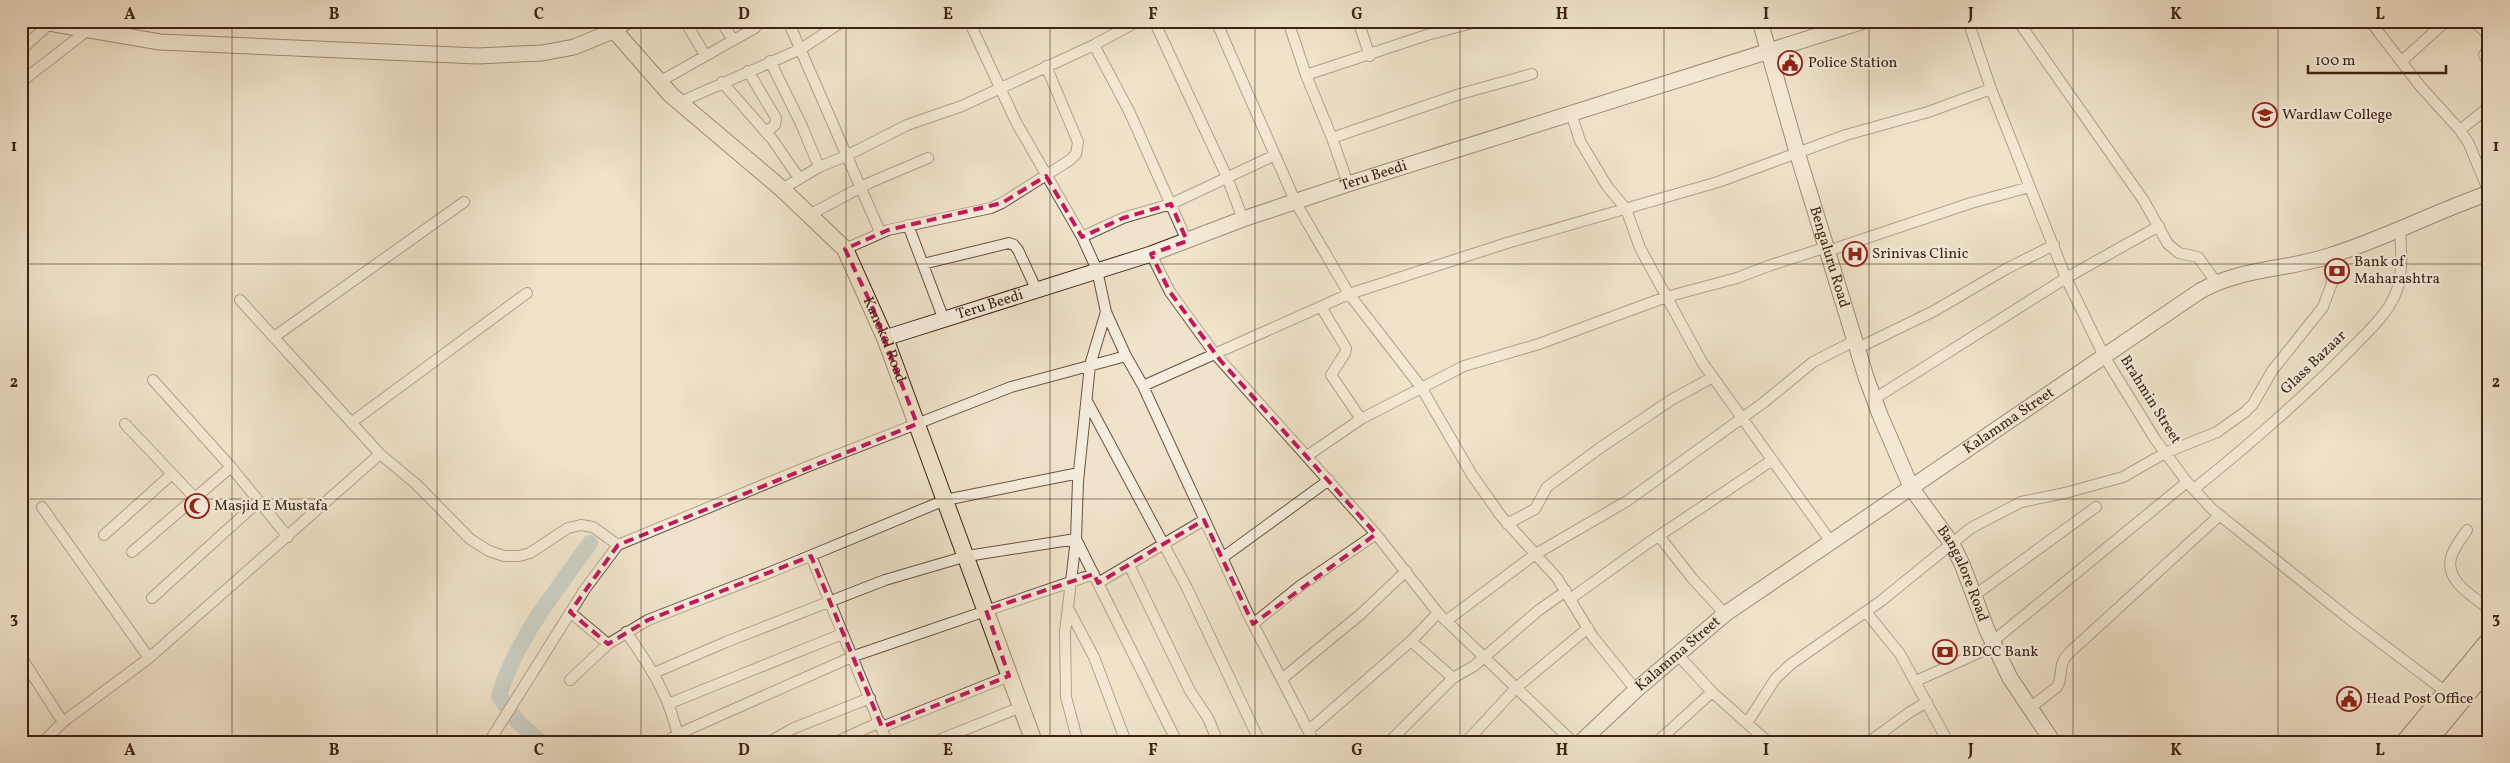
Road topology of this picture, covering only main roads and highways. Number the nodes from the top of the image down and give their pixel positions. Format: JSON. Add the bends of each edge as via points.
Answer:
{"nodes":[{"id":1,"x":610,"y":26,"type":"edge"},
{"id":2,"x":2489,"y":642,"type":"edge"},
{"id":3,"x":2489,"y":666,"type":"edge"},
{"id":4,"x":2452,"y":697,"type":"junction"},
{"id":5,"x":1034,"y":742,"type":"edge"},
{"id":6,"x":2406,"y":742,"type":"edge"},
{"id":7,"x":2426,"y":742,"type":"edge"}],
"edges":[{"from":1,"to":5,"type":"main road","name":"Kanekal Road","via":[[680,102],[782,189],[845,249],[885,338]]},
{"from":2,"to":4,"type":"highway"},
{"from":3,"to":4,"type":"highway"},
{"from":4,"to":6,"type":"highway"},
{"from":4,"to":7,"type":"highway"}]}
